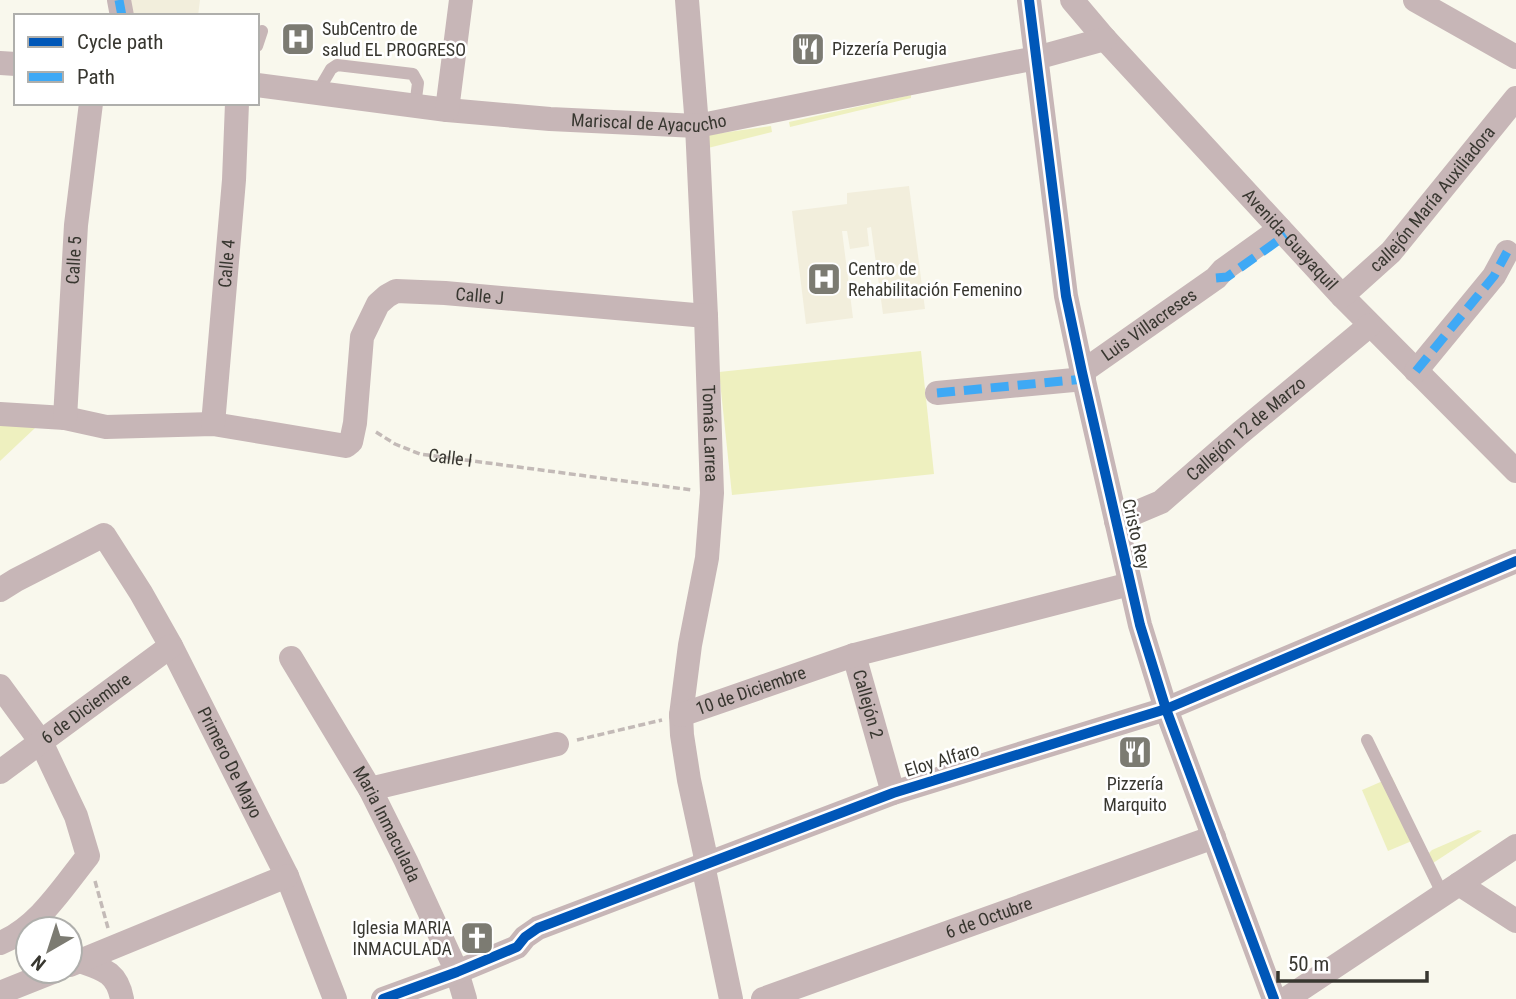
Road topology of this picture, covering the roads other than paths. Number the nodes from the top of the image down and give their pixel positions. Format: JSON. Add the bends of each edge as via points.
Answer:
{"nodes":[{"id":1,"x":461,"y":0,"type":"edge"},
{"id":2,"x":687,"y":0,"type":"edge"},
{"id":3,"x":1029,"y":0,"type":"edge"},
{"id":4,"x":1072,"y":0,"type":"edge"},
{"id":5,"x":1415,"y":0,"type":"edge"},
{"id":6,"x":262,"y":31,"type":"dead end"},
{"id":7,"x":1105,"y":39,"type":"junction"},
{"id":8,"x":259,"y":40,"type":"edge"},
{"id":9,"x":1516,"y":57,"type":"edge"},
{"id":10,"x":1036,"y":58,"type":"junction"},
{"id":11,"x":259,"y":85,"type":"edge"},
{"id":12,"x":1516,"y":98,"type":"edge"},
{"id":13,"x":91,"y":105,"type":"edge"},
{"id":14,"x":237,"y":105,"type":"edge"},
{"id":15,"x":447,"y":110,"type":"junction"},
{"id":16,"x":697,"y":126,"type":"junction"},
{"id":17,"x":1283,"y":232,"type":"junction"},
{"id":18,"x":1507,"y":252,"type":"dead end"},
{"id":19,"x":1342,"y":296,"type":"junction"},
{"id":20,"x":706,"y":316,"type":"junction"},
{"id":21,"x":1370,"y":325,"type":"junction"},
{"id":22,"x":1416,"y":371,"type":"junction"},
{"id":23,"x":1083,"y":376,"type":"junction"},
{"id":24,"x":937,"y":393,"type":"dead end"},
{"id":25,"x":0,"y":414,"type":"edge"},
{"id":26,"x":65,"y":418,"type":"junction"},
{"id":27,"x":213,"y":424,"type":"junction"},
{"id":28,"x":1516,"y":471,"type":"edge"},
{"id":29,"x":1116,"y":521,"type":"junction"},
{"id":30,"x":1516,"y":561,"type":"edge"},
{"id":31,"x":1130,"y":584,"type":"junction"},
{"id":32,"x":0,"y":590,"type":"edge"},
{"id":33,"x":171,"y":646,"type":"junction"},
{"id":34,"x":853,"y":654,"type":"junction"},
{"id":35,"x":291,"y":658,"type":"dead end"},
{"id":36,"x":0,"y":687,"type":"edge"},
{"id":37,"x":1166,"y":709,"type":"junction"},
{"id":38,"x":681,"y":715,"type":"junction"},
{"id":39,"x":1367,"y":740,"type":"dead end"},
{"id":40,"x":41,"y":742,"type":"junction"},
{"id":41,"x":557,"y":744,"type":"road end"},
{"id":42,"x":0,"y":772,"type":"edge"},
{"id":43,"x":370,"y":789,"type":"junction"},
{"id":44,"x":893,"y":793,"type":"junction"},
{"id":45,"x":1214,"y":837,"type":"junction"},
{"id":46,"x":1516,"y":846,"type":"edge"},
{"id":47,"x":705,"y":864,"type":"junction"},
{"id":48,"x":287,"y":876,"type":"junction"},
{"id":49,"x":1451,"y":889,"type":"junction"},
{"id":50,"x":1516,"y":921,"type":"edge"},
{"id":51,"x":0,"y":943,"type":"edge"},
{"id":52,"x":84,"y":959,"type":"edge"},
{"id":53,"x":84,"y":965,"type":"edge"},
{"id":54,"x":457,"y":972,"type":"junction"},
{"id":55,"x":20,"y":985,"type":"edge"},
{"id":56,"x":0,"y":993,"type":"edge"},
{"id":57,"x":122,"y":999,"type":"edge"},
{"id":58,"x":335,"y":999,"type":"edge"},
{"id":59,"x":383,"y":999,"type":"edge"},
{"id":60,"x":465,"y":999,"type":"edge"},
{"id":61,"x":731,"y":999,"type":"edge"},
{"id":62,"x":763,"y":999,"type":"edge"},
{"id":63,"x":1274,"y":999,"type":"edge"},
{"id":64,"x":1286,"y":999,"type":"edge"}],
"edges":[{"from":1,"to":15,"type":"street"},
{"from":2,"to":16,"type":"street","name":"Tomás Larrea"},
{"from":3,"to":10,"type":"street","name":"Cristo Rey"},
{"from":4,"to":7,"type":"street","name":"Avenida Guayaquil"},
{"from":5,"to":9,"type":"street"},
{"from":6,"to":8,"type":"lane"},
{"from":7,"to":10,"type":"street","name":"Mariscal de Ayacucho"},
{"from":7,"to":17,"type":"street","name":"Avenida Guayaquil"},
{"from":10,"to":16,"type":"street","name":"Mariscal de Ayacucho"},
{"from":10,"to":23,"type":"street","name":"Cristo Rey","via":[[1066,296]]},
{"from":11,"to":15,"type":"street","name":"Mariscal de Ayacucho"},
{"from":12,"to":19,"type":"street","name":"callejón María Auxiliadora","via":[[1391,251]]},
{"from":13,"to":26,"type":"street","name":"Calle 5","via":[[76,225]]},
{"from":14,"to":27,"type":"street","name":"Calle 4"},
{"from":15,"to":16,"type":"street","name":"Mariscal de Ayacucho"},
{"from":16,"to":20,"type":"street","name":"Tomás Larrea"},
{"from":17,"to":19,"type":"street","name":"Avenida Guayaquil"},
{"from":17,"to":23,"type":"street","name":"Luis Villacreses","via":[[1227,277],[1216,278]]},
{"from":18,"to":22,"type":"street","via":[[1494,276]]},
{"from":19,"to":21,"type":"street","name":"Avenida Guayaquil"},
{"from":20,"to":27,"type":"street","name":"Calle J","via":[[396,291],[378,304],[362,337],[355,423],[346,446]]},
{"from":20,"to":38,"type":"street","name":"Tomás Larrea","via":[[712,493],[707,558]]},
{"from":21,"to":22,"type":"street","name":"Avenida Guayaquil"},
{"from":21,"to":29,"type":"street","name":"Callejón 12 de Marzo","via":[[1161,502]]},
{"from":22,"to":28,"type":"street","name":"Avenida Guayaquil"},
{"from":23,"to":24,"type":"street"},
{"from":23,"to":29,"type":"street","name":"Cristo Rey"},
{"from":25,"to":26,"type":"street"},
{"from":26,"to":27,"type":"street","via":[[106,427]]},
{"from":29,"to":31,"type":"street","name":"Cristo Rey"},
{"from":30,"to":37,"type":"street","name":"Eloy Alfaro"},
{"from":31,"to":34,"type":"street","name":"10 de Diciembre"},
{"from":31,"to":37,"type":"street","name":"Cristo Rey"},
{"from":32,"to":33,"type":"street","name":"Primero De Mayo","via":[[104,535]]},
{"from":33,"to":40,"type":"street","name":"6 de Diciembre"},
{"from":33,"to":48,"type":"street","name":"Primero De Mayo"},
{"from":34,"to":38,"type":"street","name":"10 de Diciembre"},
{"from":34,"to":44,"type":"street","name":"Callejón 2"},
{"from":35,"to":43,"type":"street","name":"Maria Inmaculada"},
{"from":36,"to":40,"type":"street"},
{"from":37,"to":44,"type":"street","name":"Eloy Alfaro"},
{"from":37,"to":45,"type":"street","name":"Cristo Rey"},
{"from":38,"to":47,"type":"street","name":"Tomás Larrea"},
{"from":39,"to":49,"type":"lane"},
{"from":40,"to":42,"type":"street","name":"6 de Diciembre"},
{"from":40,"to":51,"type":"street","via":[[76,816],[88,856],[44,911],[14,938]]},
{"from":41,"to":43,"type":"street"},
{"from":43,"to":54,"type":"street","name":"Maria Inmaculada"},
{"from":44,"to":47,"type":"street","name":"Eloy Alfaro"},
{"from":45,"to":62,"type":"street","name":"6 de Octubre"},
{"from":45,"to":63,"type":"street","name":"Cristo Rey"},
{"from":46,"to":49,"type":"street"},
{"from":47,"to":54,"type":"street","name":"Eloy Alfaro","via":[[538,928],[517,947]]},
{"from":47,"to":61,"type":"street","name":"Tomás Larrea"},
{"from":48,"to":52,"type":"street"},
{"from":48,"to":58,"type":"street","name":"Primero De Mayo"},
{"from":49,"to":50,"type":"street"},
{"from":49,"to":64,"type":"street"},
{"from":53,"to":57,"type":"street","via":[[108,971],[120,986]]},
{"from":54,"to":59,"type":"street","name":"Eloy Alfaro"},
{"from":54,"to":60,"type":"street","name":"Maria Inmaculada"},
{"from":55,"to":56,"type":"street"}]}
